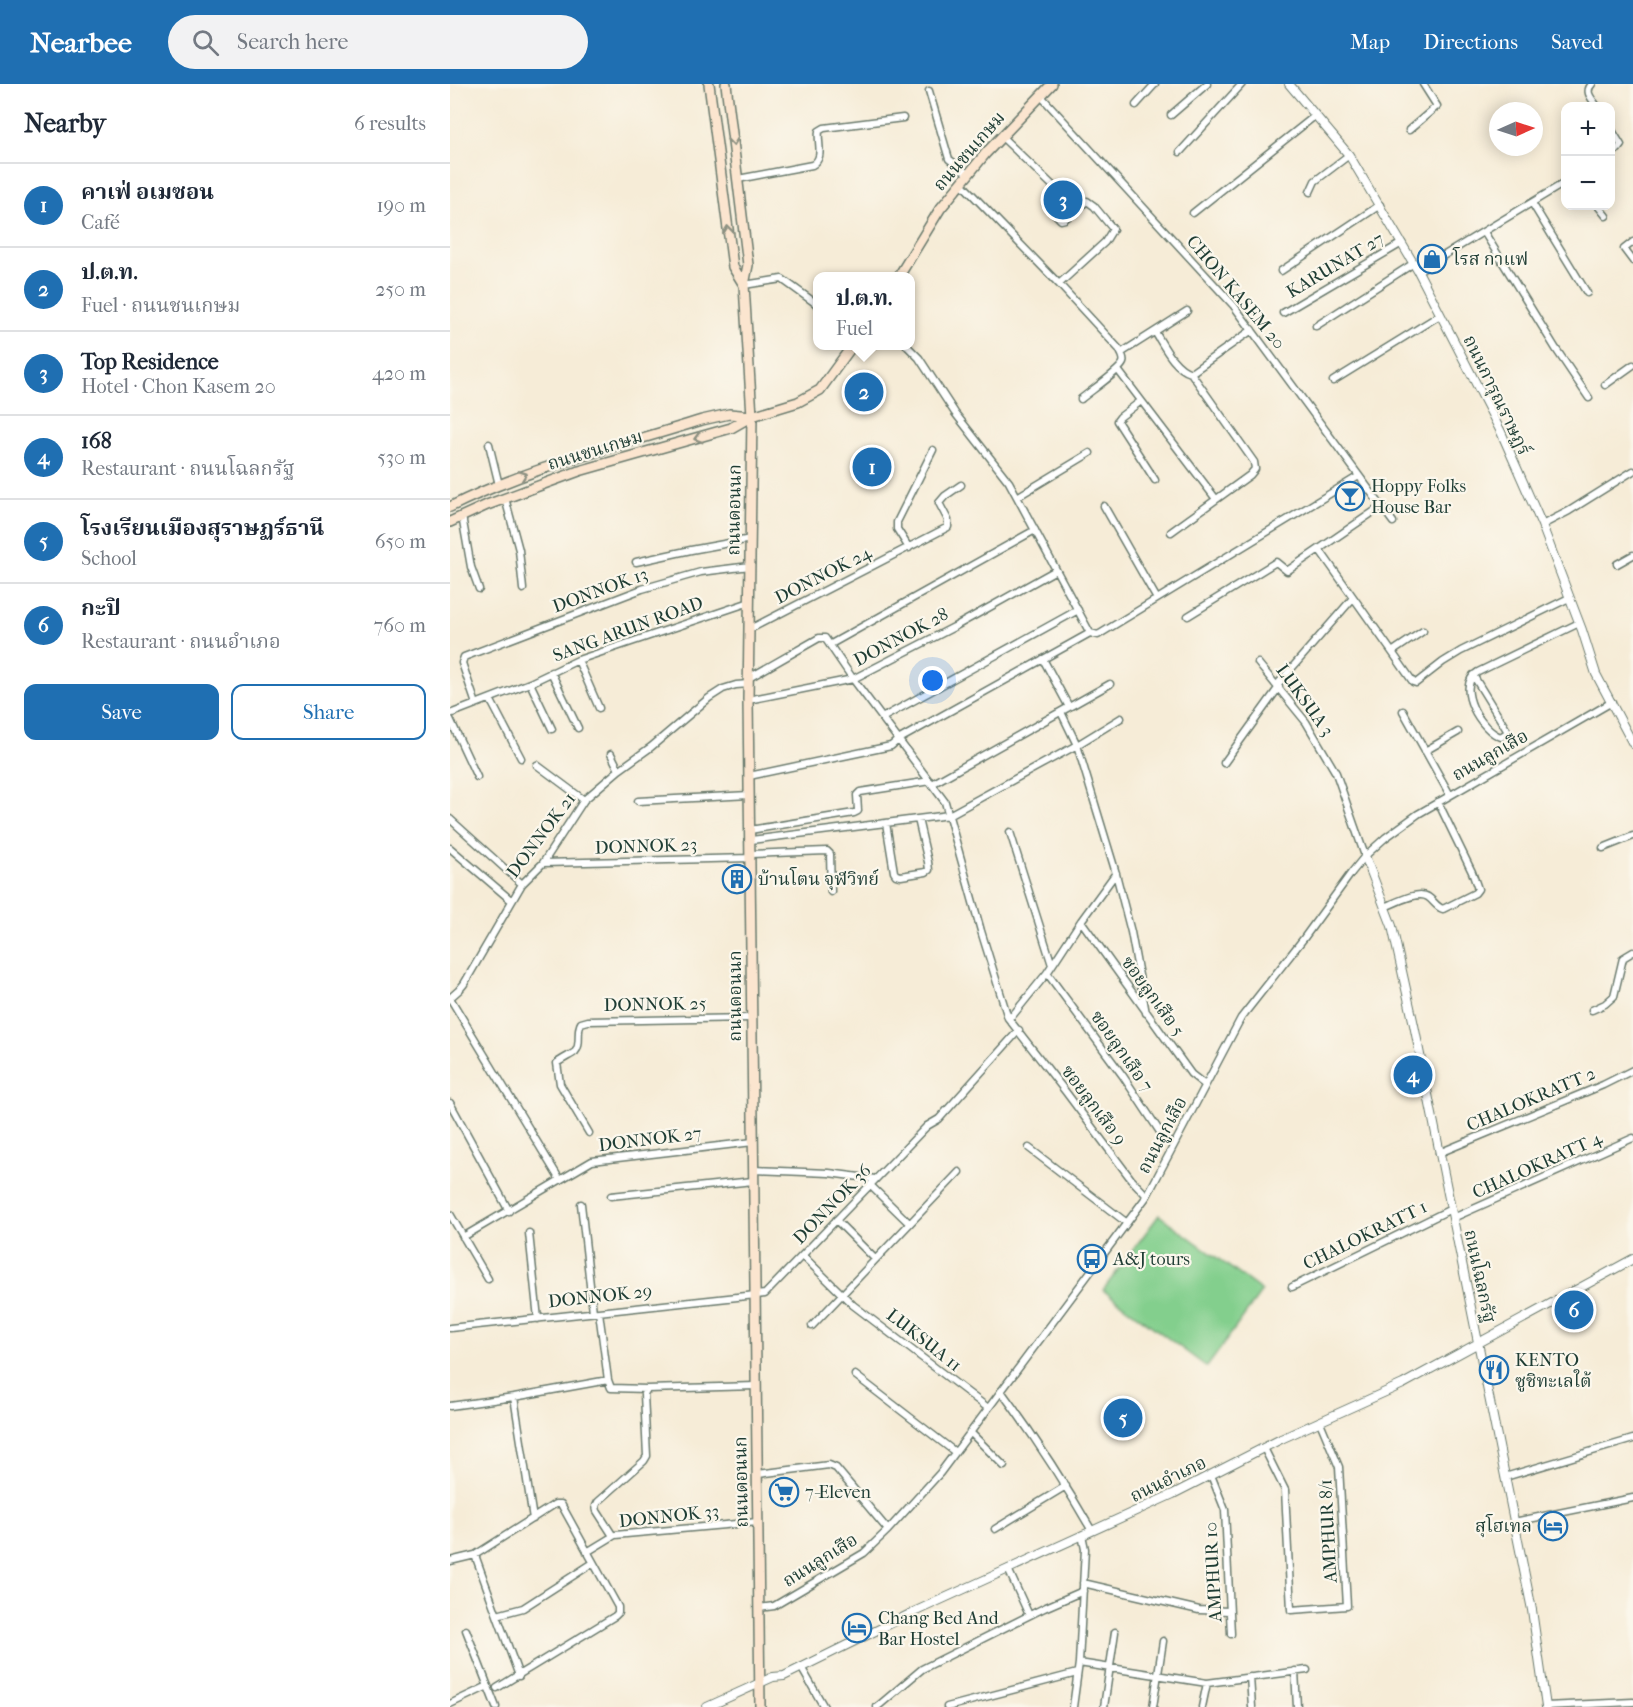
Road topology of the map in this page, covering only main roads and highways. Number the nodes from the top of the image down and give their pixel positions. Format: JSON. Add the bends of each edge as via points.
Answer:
{"nodes":[{"id":1,"x":709,"y":84,"type":"edge"},
{"id":2,"x":726,"y":84,"type":"edge"},
{"id":3,"x":1045,"y":88,"type":"edge"},
{"id":4,"x":901,"y":272,"type":"edge"},
{"id":5,"x":744,"y":285,"type":"junction"},
{"id":6,"x":848,"y":350,"type":"edge"},
{"id":7,"x":752,"y":417,"type":"junction"},
{"id":8,"x":450,"y":507,"type":"edge"},
{"id":9,"x":450,"y":522,"type":"edge"},
{"id":10,"x":760,"y":1707,"type":"edge"}],
"edges":[{"from":5,"to":1,"type":"main road","name":"ถนนดอนนก","one_way":true,"via":[[733,267]]},
{"from":2,"to":5,"type":"main road","name":"ถนนดอนนก","one_way":true,"via":[[748,265]]},
{"from":3,"to":4,"type":"main road","name":"ถนนชนเกษม","via":[[940,209]]},
{"from":5,"to":7,"type":"main road","name":"ถนนดอนนก"},
{"from":6,"to":7,"type":"main road","name":"ถนนชนเกษม","via":[[820,390],[798,402]]},
{"from":8,"to":7,"type":"main road","name":"ถนนชนเกษม","one_way":true,"via":[[533,471],[702,420],[729,414]]},
{"from":7,"to":9,"type":"main road","name":"ถนนชนเกษม","one_way":true,"via":[[731,428],[579,471]]},
{"from":7,"to":10,"type":"main road","name":"ถนนดอนนก","via":[[748,700]]}]}
